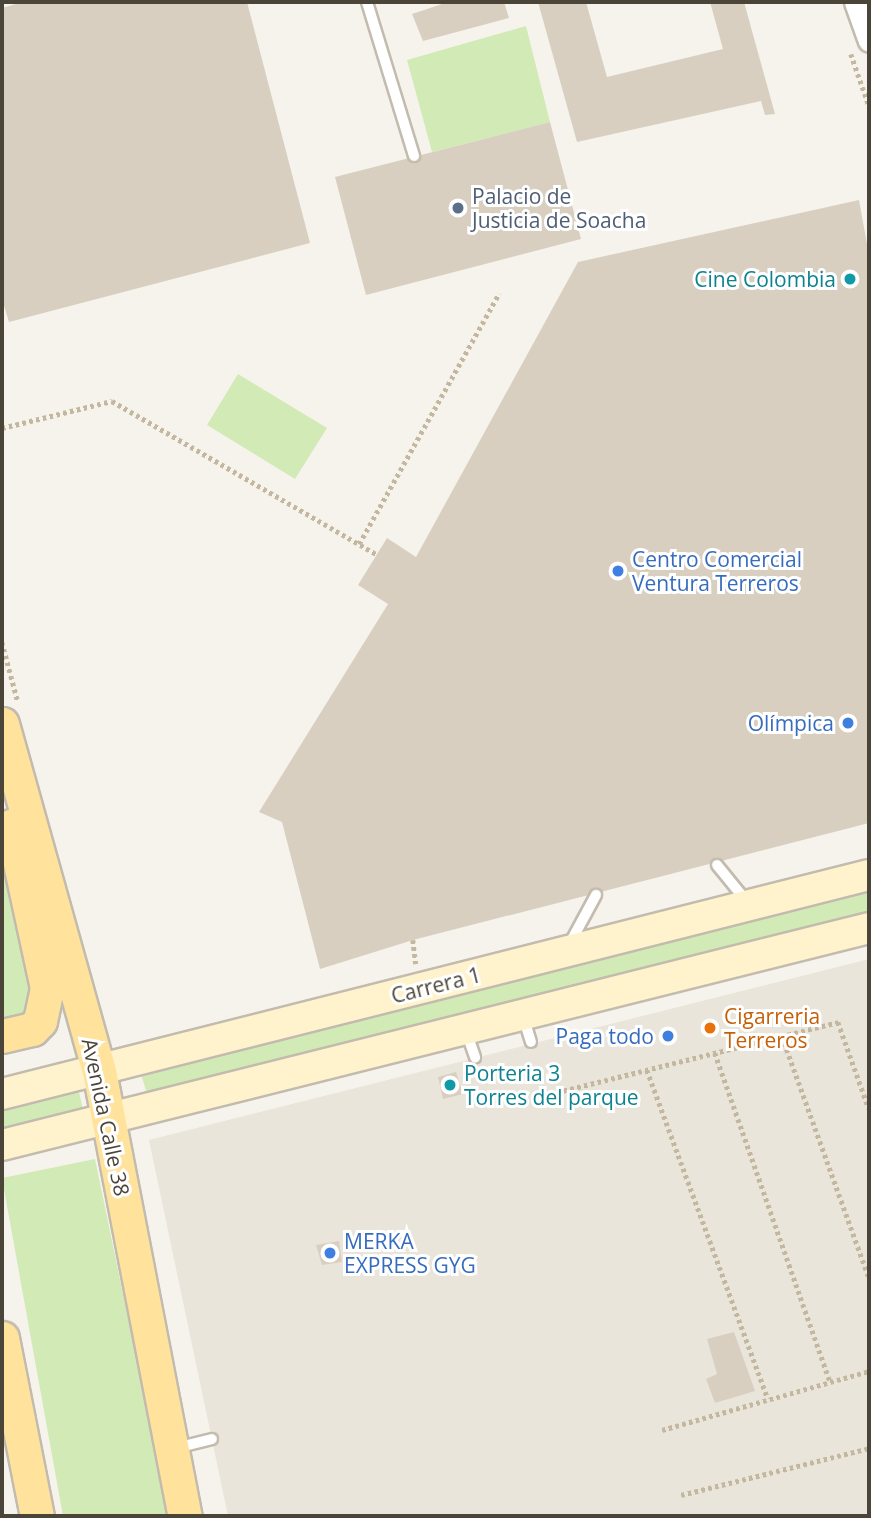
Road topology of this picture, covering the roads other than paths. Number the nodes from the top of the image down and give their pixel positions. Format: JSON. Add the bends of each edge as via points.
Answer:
{"nodes":[{"id":1,"x":367,"y":2,"type":"edge"},
{"id":2,"x":855,"y":2,"type":"edge"},
{"id":3,"x":869,"y":41,"type":"edge"},
{"id":4,"x":414,"y":156,"type":"dead end"},
{"id":5,"x":12,"y":719,"type":"edge"},
{"id":6,"x":2,"y":741,"type":"edge"},
{"id":7,"x":717,"y":865,"type":"dead end"},
{"id":8,"x":869,"y":875,"type":"edge"},
{"id":9,"x":596,"y":895,"type":"dead end"},
{"id":10,"x":750,"y":906,"type":"junction"},
{"id":11,"x":869,"y":928,"type":"edge"},
{"id":12,"x":566,"y":952,"type":"junction"},
{"id":13,"x":2,"y":1036,"type":"edge"},
{"id":14,"x":99,"y":1071,"type":"junction"},
{"id":15,"x":2,"y":1094,"type":"edge"},
{"id":16,"x":109,"y":1121,"type":"junction"},
{"id":17,"x":2,"y":1145,"type":"edge"},
{"id":18,"x":2,"y":1338,"type":"edge"},
{"id":19,"x":212,"y":1439,"type":"dead end"},
{"id":20,"x":170,"y":1450,"type":"junction"},
{"id":21,"x":37,"y":1516,"type":"edge"},
{"id":22,"x":185,"y":1516,"type":"edge"}],
"edges":[{"from":1,"to":4,"type":"lane"},
{"from":2,"to":3,"type":"street"},
{"from":5,"to":14,"type":"main road","name":"Avenida Calle 38"},
{"from":6,"to":13,"type":"main road","via":[[18,866],[47,988],[40,1021],[22,1032]]},
{"from":7,"to":10,"type":"lane"},
{"from":8,"to":10,"type":"street","name":"Carrera 1"},
{"from":9,"to":12,"type":"lane"},
{"from":10,"to":12,"type":"street","name":"Carrera 1"},
{"from":11,"to":16,"type":"street","via":[[471,1044]]},
{"from":12,"to":14,"type":"street","name":"Carrera 1"},
{"from":14,"to":15,"type":"street","name":"Carrera 1"},
{"from":14,"to":16,"type":"main road","name":"Avenida Calle 38"},
{"from":16,"to":17,"type":"street"},
{"from":16,"to":20,"type":"main road","name":"Avenida Calle 38"},
{"from":18,"to":21,"type":"main road"},
{"from":19,"to":20,"type":"lane"},
{"from":20,"to":22,"type":"main road","name":"Avenida Calle 38"}]}
